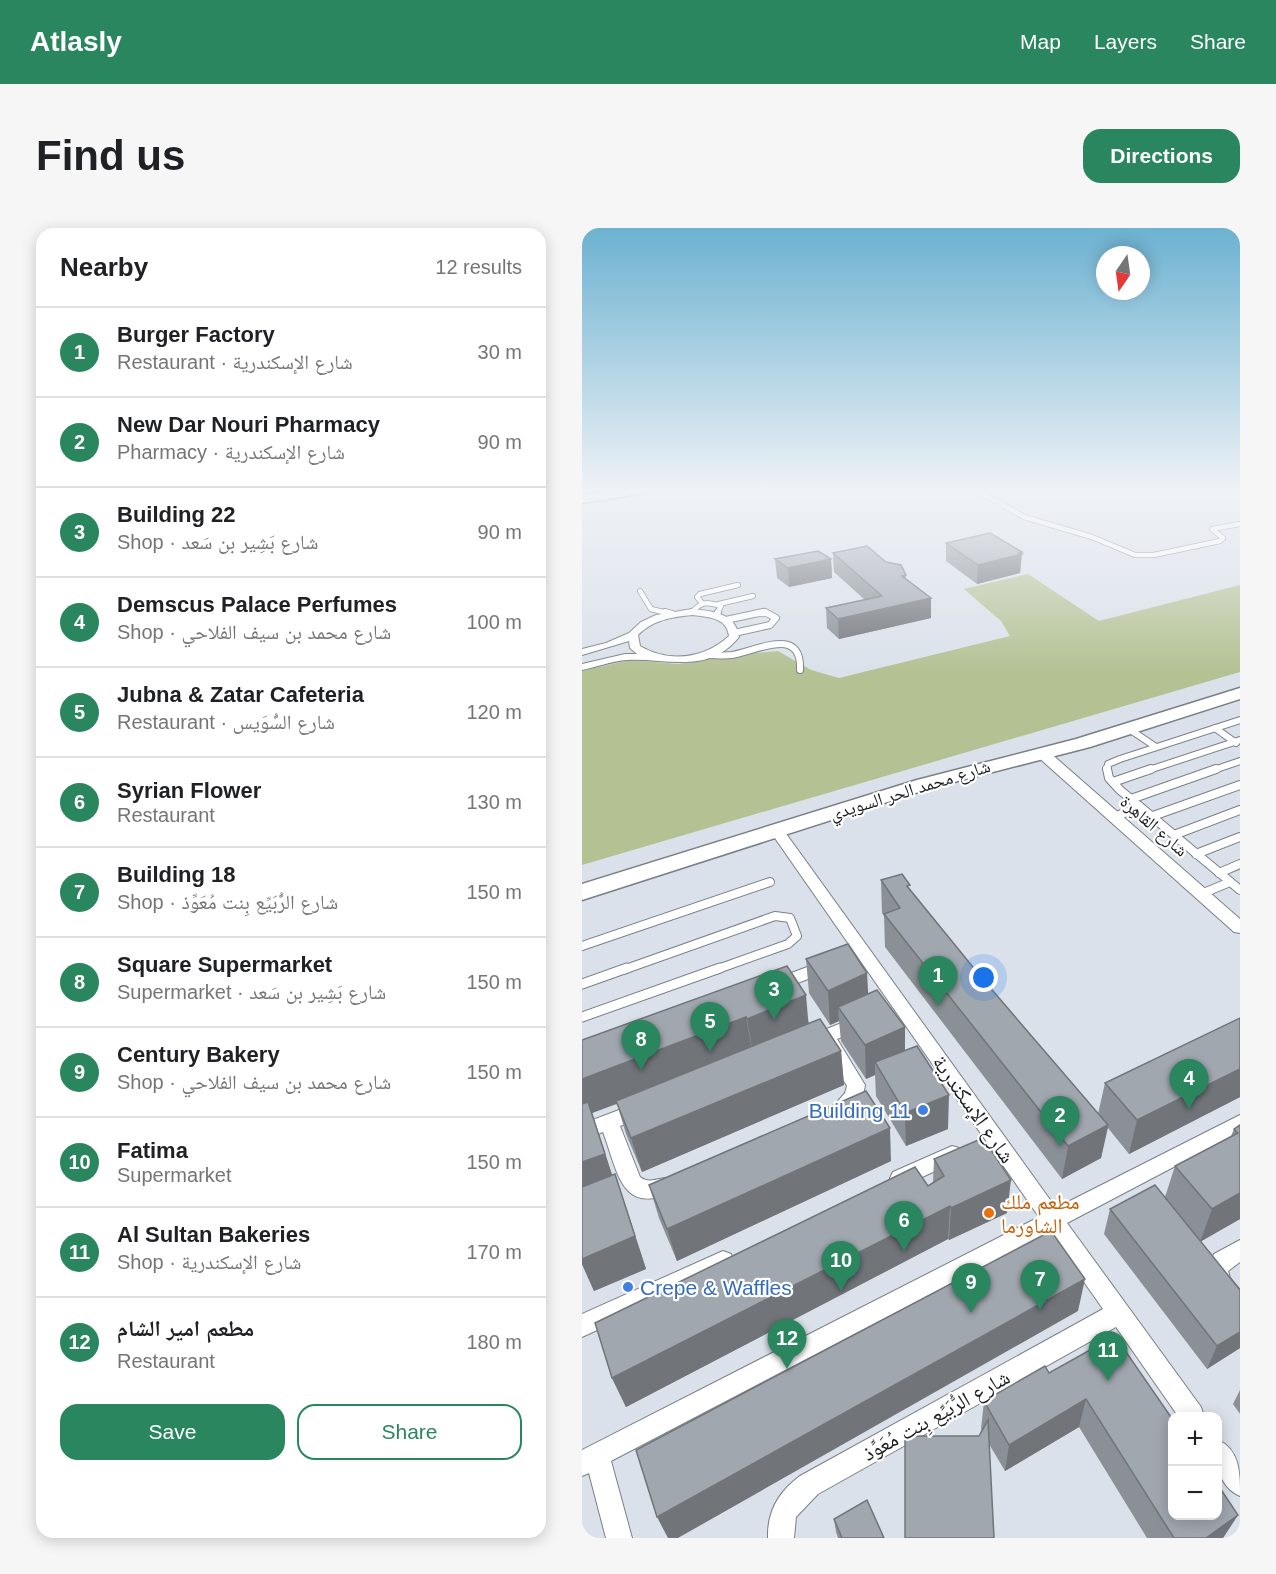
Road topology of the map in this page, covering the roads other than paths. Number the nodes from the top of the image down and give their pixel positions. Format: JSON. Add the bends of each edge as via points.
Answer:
{"nodes":[{"id":1,"x":1125,"y":550,"type":"edge"},
{"id":2,"x":1177,"y":550,"type":"edge"},
{"id":3,"x":738,"y":585,"type":"dead end"},
{"id":4,"x":640,"y":591,"type":"dead end"},
{"id":5,"x":753,"y":596,"type":"dead end"},
{"id":6,"x":702,"y":603,"type":"junction"},
{"id":7,"x":719,"y":604,"type":"junction"},
{"id":8,"x":692,"y":612,"type":"junction"},
{"id":9,"x":672,"y":614,"type":"junction"},
{"id":10,"x":721,"y":618,"type":"junction"},
{"id":11,"x":734,"y":633,"type":"junction"},
{"id":12,"x":633,"y":635,"type":"junction"},
{"id":13,"x":582,"y":652,"type":"edge"},
{"id":14,"x":707,"y":655,"type":"junction"},
{"id":15,"x":653,"y":657,"type":"junction"},
{"id":16,"x":582,"y":667,"type":"edge"},
{"id":17,"x":800,"y":670,"type":"dead end"},
{"id":18,"x":1240,"y":693,"type":"edge"},
{"id":19,"x":1240,"y":720,"type":"edge"},
{"id":20,"x":1215,"y":728,"type":"junction"},
{"id":21,"x":1129,"y":729,"type":"junction"},
{"id":22,"x":1238,"y":742,"type":"edge"},
{"id":23,"x":1156,"y":747,"type":"junction"},
{"id":24,"x":1042,"y":754,"type":"junction"},
{"id":25,"x":1240,"y":761,"type":"edge"},
{"id":26,"x":1113,"y":782,"type":"junction"},
{"id":27,"x":1240,"y":785,"type":"edge"},
{"id":28,"x":1131,"y":800,"type":"junction"},
{"id":29,"x":1140,"y":807,"type":"junction"},
{"id":30,"x":1240,"y":810,"type":"edge"},
{"id":31,"x":1153,"y":816,"type":"junction"},
{"id":32,"x":1114,"y":817,"type":"junction"},
{"id":33,"x":777,"y":831,"type":"junction"},
{"id":34,"x":1174,"y":835,"type":"junction"},
{"id":35,"x":1240,"y":837,"type":"edge"},
{"id":36,"x":1196,"y":854,"type":"junction"},
{"id":37,"x":1240,"y":864,"type":"edge"},
{"id":38,"x":1219,"y":873,"type":"junction"},
{"id":39,"x":770,"y":882,"type":"dead end"},
{"id":40,"x":1230,"y":882,"type":"junction"},
{"id":41,"x":1240,"y":890,"type":"edge"},
{"id":42,"x":582,"y":892,"type":"edge"},
{"id":43,"x":1201,"y":894,"type":"junction"},
{"id":44,"x":1240,"y":928,"type":"edge"},
{"id":45,"x":582,"y":946,"type":"edge"},
{"id":46,"x":851,"y":957,"type":"junction"},
{"id":47,"x":582,"y":984,"type":"edge"},
{"id":48,"x":762,"y":990,"type":"edge"},
{"id":49,"x":900,"y":1004,"type":"junction"},
{"id":50,"x":582,"y":1017,"type":"edge"},
{"id":51,"x":826,"y":1037,"type":"junction"},
{"id":52,"x":794,"y":1050,"type":"edge"},
{"id":53,"x":631,"y":1113,"type":"edge"},
{"id":54,"x":821,"y":1117,"type":"edge"},
{"id":55,"x":609,"y":1122,"type":"junction"},
{"id":56,"x":1240,"y":1123,"type":"edge"},
{"id":57,"x":582,"y":1132,"type":"edge"},
{"id":58,"x":992,"y":1135,"type":"junction"},
{"id":59,"x":685,"y":1178,"type":"edge"},
{"id":60,"x":884,"y":1186,"type":"edge"},
{"id":61,"x":1053,"y":1220,"type":"junction"},
{"id":62,"x":1240,"y":1250,"type":"edge"},
{"id":63,"x":744,"y":1251,"type":"edge"},
{"id":64,"x":1235,"y":1298,"type":"edge"},
{"id":65,"x":1119,"y":1313,"type":"junction"},
{"id":66,"x":582,"y":1326,"type":"edge"},
{"id":67,"x":1189,"y":1412,"type":"edge"},
{"id":68,"x":1222,"y":1458,"type":"edge"},
{"id":69,"x":590,"y":1459,"type":"edge"},
{"id":70,"x":1240,"y":1484,"type":"edge"},
{"id":71,"x":619,"y":1538,"type":"edge"},
{"id":72,"x":781,"y":1538,"type":"edge"}],
"edges":[{"from":1,"to":2,"type":"lane","via":[[1140,556]]},
{"from":3,"to":6,"type":"lane","via":[[700,594],[697,597]]},
{"from":4,"to":9,"type":"lane","via":[[651,609]]},
{"from":5,"to":7,"type":"lane"},
{"from":6,"to":7,"type":"lane"},
{"from":6,"to":8,"type":"lane"},
{"from":7,"to":10,"type":"lane"},
{"from":8,"to":9,"type":"street"},
{"from":8,"to":10,"type":"street"},
{"from":9,"to":12,"type":"street","via":[[645,624]]},
{"from":10,"to":11,"type":"street","via":[[735,629]]},
{"from":10,"to":11,"type":"lane","via":[[764,612],[776,618],[770,625]]},
{"from":11,"to":14,"type":"street","via":[[728,644]]},
{"from":12,"to":13,"type":"street"},
{"from":12,"to":15,"type":"street","via":[[635,648]]},
{"from":14,"to":15,"type":"street","via":[[686,659]]},
{"from":14,"to":17,"type":"lane","via":[[732,655],[786,644],[799,650],[803,657]]},
{"from":15,"to":16,"type":"street","via":[[625,657]]},
{"from":18,"to":21,"type":"street","name":"شارع محمد الحر السويدي"},
{"from":19,"to":20,"type":"lane"},
{"from":20,"to":22,"type":"lane"},
{"from":20,"to":23,"type":"lane"},
{"from":21,"to":23,"type":"lane"},
{"from":21,"to":24,"type":"street","name":"شارع محمد الحر السويدي"},
{"from":22,"to":26,"type":"lane"},
{"from":23,"to":26,"type":"lane","via":[[1108,764],[1107,777]]},
{"from":24,"to":32,"type":"street","name":"شارع القاهِرة"},
{"from":24,"to":33,"type":"street","name":"شارع محمد الحر السويدي","via":[[958,774]]},
{"from":25,"to":28,"type":"lane"},
{"from":26,"to":28,"type":"lane"},
{"from":27,"to":31,"type":"lane"},
{"from":28,"to":29,"type":"lane"},
{"from":29,"to":31,"type":"lane"},
{"from":29,"to":32,"type":"lane"},
{"from":30,"to":34,"type":"lane"},
{"from":31,"to":34,"type":"lane"},
{"from":32,"to":43,"type":"street","name":"شارع القاهِرة"},
{"from":33,"to":42,"type":"street","name":"شارع محمد الحر السويدي"},
{"from":33,"to":46,"type":"street","name":"شارع الإسكندرية"},
{"from":34,"to":36,"type":"lane"},
{"from":35,"to":36,"type":"lane"},
{"from":36,"to":38,"type":"lane"},
{"from":37,"to":38,"type":"lane"},
{"from":38,"to":40,"type":"lane"},
{"from":39,"to":45,"type":"lane"},
{"from":40,"to":41,"type":"lane"},
{"from":40,"to":43,"type":"lane"},
{"from":43,"to":44,"type":"street","name":"شارع القاهِرة"},
{"from":46,"to":48,"type":"street"},
{"from":46,"to":49,"type":"street","name":"شارع الإسكندرية"},
{"from":47,"to":50,"type":"lane","via":[[776,916],[790,918],[797,931],[788,944]]},
{"from":49,"to":51,"type":"street"},
{"from":49,"to":58,"type":"street","name":"شارع الإسكندرية"},
{"from":51,"to":52,"type":"street"},
{"from":51,"to":54,"type":"street","via":[[856,1085],[854,1097]]},
{"from":53,"to":55,"type":"street"},
{"from":55,"to":57,"type":"street"},
{"from":55,"to":59,"type":"street","via":[[637,1187],[657,1190]]},
{"from":56,"to":61,"type":"street"},
{"from":58,"to":60,"type":"street"},
{"from":58,"to":61,"type":"street","name":"شارع الإسكندرية"},
{"from":61,"to":65,"type":"street","name":"شارع الإسكندرية"},
{"from":61,"to":69,"type":"street"},
{"from":62,"to":64,"type":"street","via":[[1218,1265],[1218,1277]]},
{"from":63,"to":66,"type":"street"},
{"from":65,"to":67,"type":"street","name":"شارع الإسكندرية"},
{"from":65,"to":72,"type":"street","name":"شارع الرُّبَيِّع بِنت مُعَوِّذ","via":[[798,1492],[781,1516]]},
{"from":68,"to":70,"type":"street"},
{"from":69,"to":71,"type":"street"}]}
